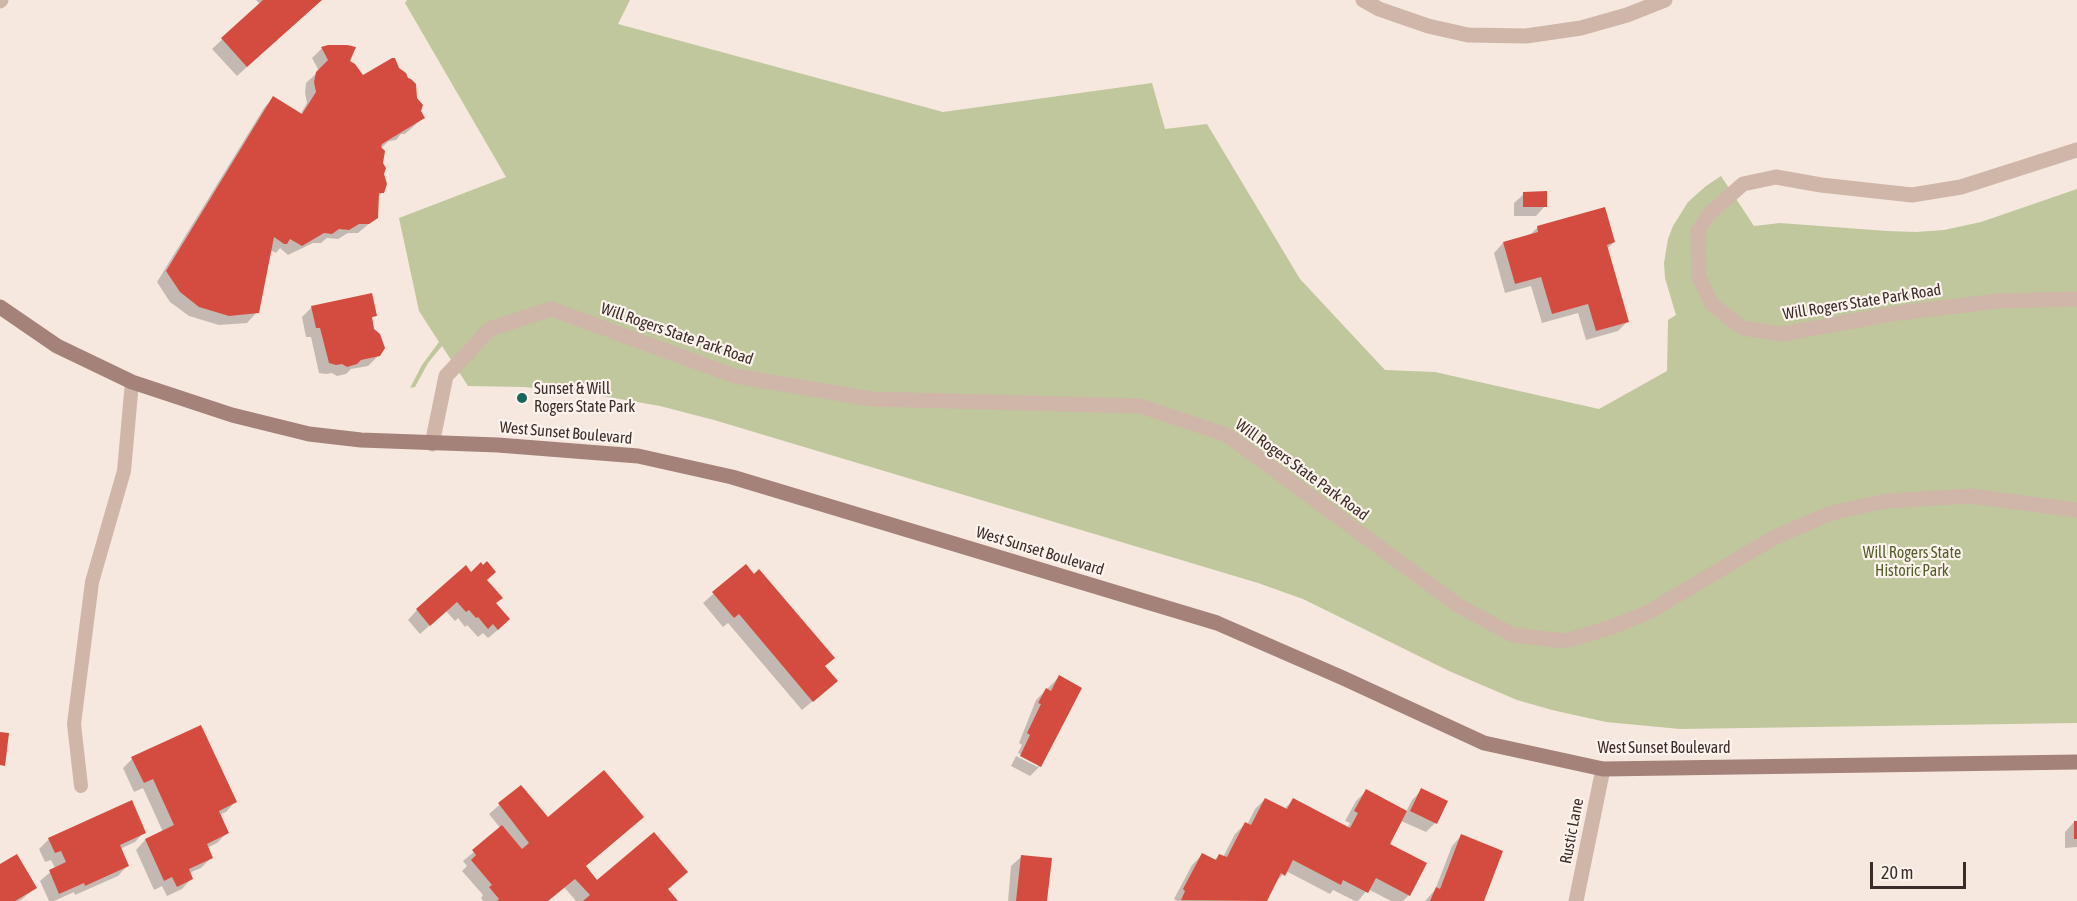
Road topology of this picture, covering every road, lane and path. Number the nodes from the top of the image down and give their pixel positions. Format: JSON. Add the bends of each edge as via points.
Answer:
{"nodes":[{"id":1,"x":1363,"y":0,"type":"edge"},
{"id":2,"x":1665,"y":0,"type":"edge"},
{"id":3,"x":2077,"y":150,"type":"edge"},
{"id":4,"x":2077,"y":299,"type":"edge"},
{"id":5,"x":0,"y":307,"type":"edge"},
{"id":6,"x":132,"y":382,"type":"junction"},
{"id":7,"x":432,"y":444,"type":"junction"},
{"id":8,"x":2077,"y":510,"type":"edge"},
{"id":9,"x":2077,"y":762,"type":"edge"},
{"id":10,"x":1603,"y":769,"type":"junction"},
{"id":11,"x":81,"y":786,"type":"dead end"},
{"id":12,"x":1576,"y":901,"type":"edge"}],
"edges":[{"from":1,"to":2,"type":"street","via":[[1428,26],[1468,35],[1526,36],[1581,28]]},
{"from":3,"to":4,"type":"street","name":"Will Rogers State Park Road","via":[[1961,187],[1912,195],[1776,177],[1743,184],[1709,214],[1698,231],[1700,277],[1712,304],[1742,328],[1782,334],[1891,314],[1998,301]]},
{"from":5,"to":6,"type":"main road","name":"West Sunset Boulevard","via":[[57,346]]},
{"from":6,"to":7,"type":"main road","name":"West Sunset Boulevard","via":[[309,435]]},
{"from":6,"to":11,"type":"lane","via":[[124,471],[90,594],[74,724]]},
{"from":7,"to":8,"type":"street","name":"Will Rogers State Park Road","via":[[446,376],[490,329],[551,309],[735,376],[872,399],[1140,406],[1227,435],[1459,606],[1513,635],[1565,641],[1649,612],[1773,538],[1832,513],[1886,501],[1971,496]]},
{"from":7,"to":10,"type":"main road","name":"West Sunset Boulevard","via":[[638,456],[732,477],[1217,623],[1484,743]]},
{"from":9,"to":10,"type":"main road","name":"West Sunset Boulevard"},
{"from":10,"to":12,"type":"street","name":"Rustic Lane"}]}
